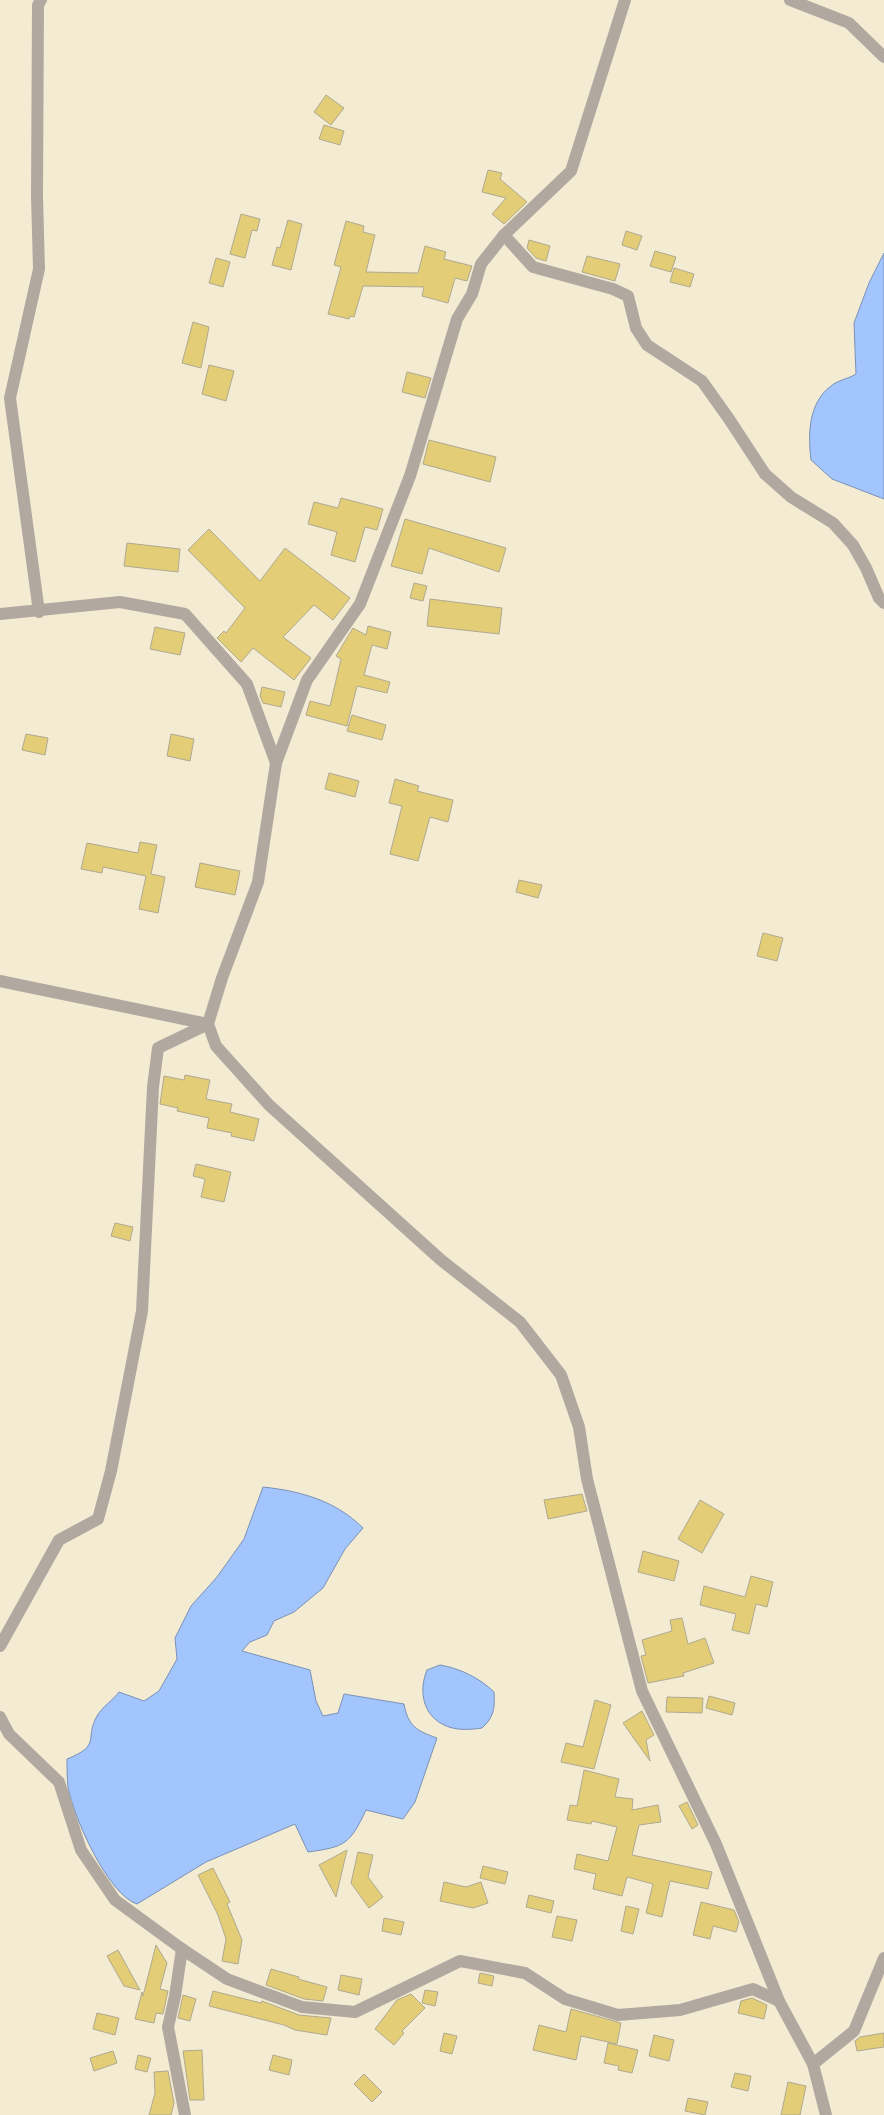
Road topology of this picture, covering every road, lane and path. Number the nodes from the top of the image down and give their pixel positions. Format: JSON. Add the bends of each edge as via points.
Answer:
{"nodes":[{"id":1,"x":41,"y":0,"type":"edge"},
{"id":2,"x":625,"y":0,"type":"edge"},
{"id":3,"x":790,"y":0,"type":"edge"},
{"id":4,"x":884,"y":57,"type":"edge"},
{"id":5,"x":504,"y":235,"type":"junction"},
{"id":6,"x":884,"y":603,"type":"edge"},
{"id":7,"x":39,"y":612,"type":"junction"},
{"id":8,"x":0,"y":614,"type":"edge"},
{"id":9,"x":276,"y":763,"type":"junction"},
{"id":10,"x":0,"y":981,"type":"edge"},
{"id":11,"x":208,"y":1024,"type":"junction"},
{"id":12,"x":0,"y":1646,"type":"edge"},
{"id":13,"x":0,"y":1717,"type":"edge"},
{"id":14,"x":182,"y":1949,"type":"junction"},
{"id":15,"x":884,"y":1958,"type":"edge"},
{"id":16,"x":779,"y":2001,"type":"junction"},
{"id":17,"x":813,"y":2064,"type":"junction"},
{"id":18,"x":185,"y":2115,"type":"edge"},
{"id":19,"x":826,"y":2115,"type":"edge"}],
"edges":[{"from":1,"to":7,"type":"street","via":[[38,4],[39,269],[10,398]]},
{"from":2,"to":5,"type":"street","via":[[571,171]]},
{"from":3,"to":4,"type":"street","via":[[849,23]]},
{"from":5,"to":6,"type":"street","via":[[533,267],[614,289],[628,296],[636,328],[647,345],[702,381],[730,418],[764,474],[791,496],[833,522],[853,544]]},
{"from":5,"to":9,"type":"street","via":[[481,264],[472,294],[457,320],[410,476],[360,604],[307,680]]},
{"from":7,"to":8,"type":"street"},
{"from":7,"to":9,"type":"street","via":[[120,602],[185,614],[248,684]]},
{"from":9,"to":11,"type":"street","via":[[258,882]]},
{"from":10,"to":11,"type":"street"},
{"from":11,"to":12,"type":"street","via":[[158,1048],[153,1087],[142,1311],[111,1471],[98,1520],[59,1540]]},
{"from":11,"to":16,"type":"street","via":[[216,1046],[269,1105],[441,1260],[520,1322],[561,1375],[578,1427],[587,1479],[642,1691],[716,1844]]},
{"from":13,"to":14,"type":"street","via":[[9,1734],[59,1782],[82,1850],[115,1900]]},
{"from":14,"to":16,"type":"street","via":[[227,1979],[302,2007],[355,2012],[460,1961],[525,1973],[565,1999],[618,2014],[680,2010],[754,1989]]},
{"from":14,"to":18,"type":"street","via":[[168,2027]]},
{"from":15,"to":17,"type":"street","via":[[854,2031]]},
{"from":16,"to":17,"type":"street"},
{"from":17,"to":19,"type":"street"}]}
